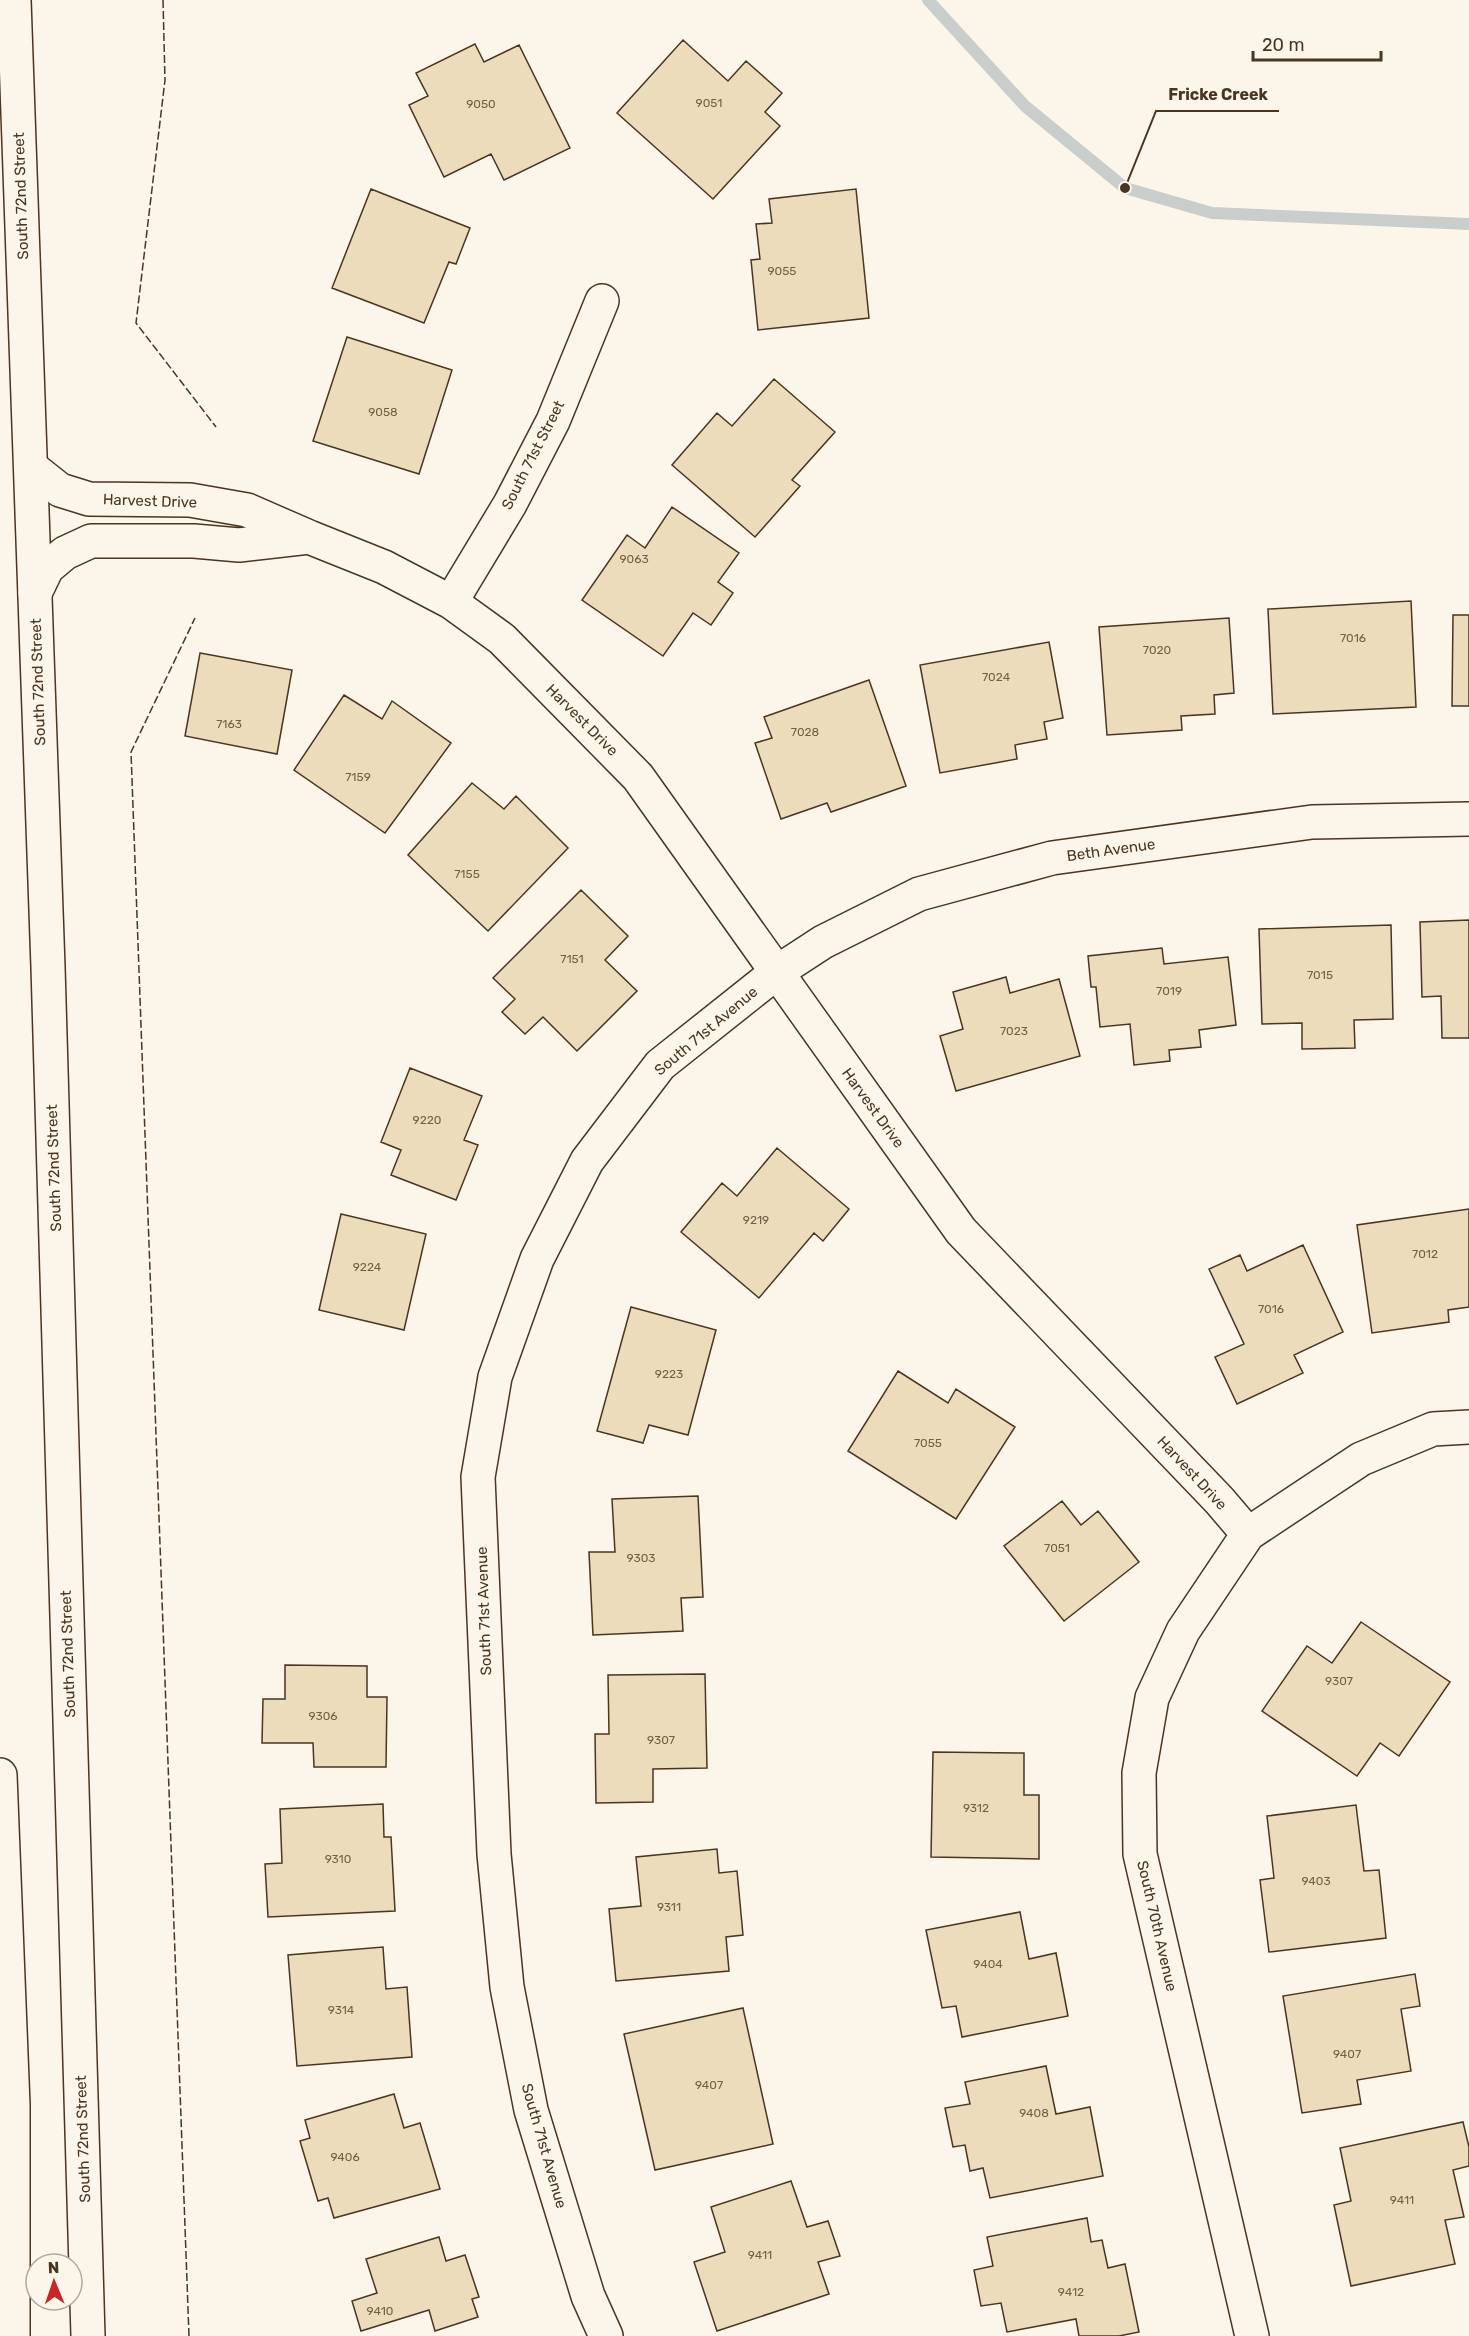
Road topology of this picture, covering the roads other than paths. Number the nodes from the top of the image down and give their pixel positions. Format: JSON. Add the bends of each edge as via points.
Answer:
{"nodes":[{"id":1,"x":14,"y":0,"type":"edge"},
{"id":2,"x":602,"y":302,"type":"dead end"},
{"id":3,"x":31,"y":467,"type":"junction"},
{"id":4,"x":309,"y":537,"type":"junction"},
{"id":5,"x":35,"y":593,"type":"junction"},
{"id":6,"x":451,"y":602,"type":"junction"},
{"id":7,"x":1469,"y":819,"type":"edge"},
{"id":8,"x":777,"y":972,"type":"junction"},
{"id":9,"x":1469,"y":1427,"type":"edge"},
{"id":10,"x":1248,"y":1534,"type":"junction"},
{"id":11,"x":0,"y":1775,"type":"edge"},
{"id":12,"x":13,"y":2336,"type":"edge"},
{"id":13,"x":88,"y":2336,"type":"edge"},
{"id":14,"x":606,"y":2336,"type":"edge"},
{"id":15,"x":1252,"y":2336,"type":"edge"}],
"edges":[{"from":1,"to":3,"type":"street","name":"South 72nd Street"},
{"from":2,"to":6,"type":"street","name":"South 71st Street","via":[[553,421],[510,504]]},
{"from":3,"to":4,"type":"street","name":"Harvest Drive","via":[[60,490],[89,499],[190,501],[247,510]]},
{"from":3,"to":5,"type":"street","name":"South 72nd Street"},
{"from":4,"to":5,"type":"street","name":"Harvest Drive","via":[[239,545],[194,541],[91,542],[65,553],[47,568]]},
{"from":4,"to":6,"type":"street","name":"Harvest Drive","via":[[384,567]]},
{"from":5,"to":13,"type":"street","name":"South 72nd Street"},
{"from":6,"to":8,"type":"street","name":"Harvest Drive","via":[[502,639],[638,777]]},
{"from":7,"to":8,"type":"street","name":"Beth Avenue","via":[[1312,822],[1052,858],[919,894],[823,942]]},
{"from":8,"to":10,"type":"street","name":"Harvest Drive","via":[[962,1231]]},
{"from":8,"to":14,"type":"street","name":"South 71st Avenue","via":[[660,1065],[587,1161],[537,1259],[495,1377],[478,1477],[494,1854],[507,1987],[531,2110],[588,2296]]},
{"from":9,"to":10,"type":"street","via":[[1433,1429],[1361,1459]]},
{"from":10,"to":15,"type":"street","name":"South 70th Avenue","via":[[1183,1631],[1152,1698],[1139,1773],[1140,1854]]},
{"from":11,"to":12,"type":"street","via":[[13,2104]]}]}
